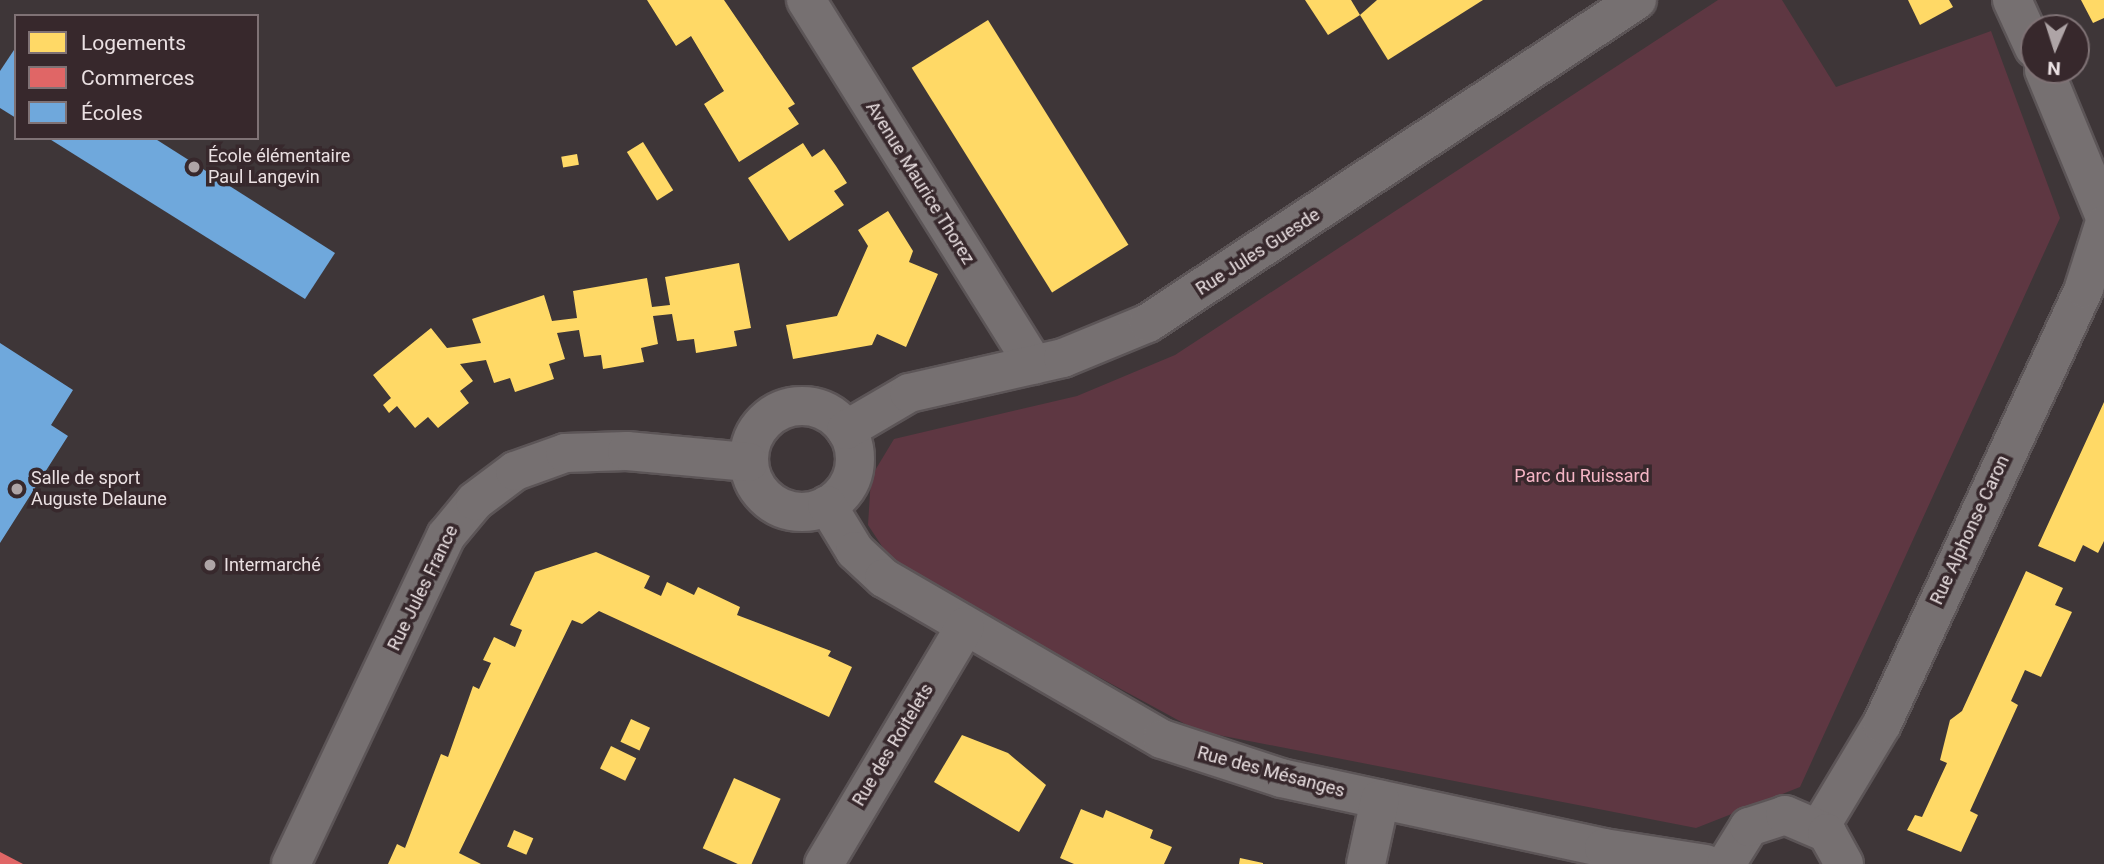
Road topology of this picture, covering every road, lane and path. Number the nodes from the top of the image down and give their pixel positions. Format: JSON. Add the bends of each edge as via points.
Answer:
{"nodes":[{"id":1,"x":1637,"y":0,"type":"edge"},
{"id":2,"x":2012,"y":0,"type":"edge"},
{"id":3,"x":815,"y":15,"type":"edge"},
{"id":4,"x":2020,"y":17,"type":"edge"},
{"id":5,"x":2050,"y":84,"type":"edge"},
{"id":6,"x":2103,"y":207,"type":"edge"},
{"id":7,"x":1034,"y":365,"type":"junction"},
{"id":8,"x":846,"y":430,"type":"junction"},
{"id":9,"x":749,"y":462,"type":"junction"},
{"id":10,"x":827,"y":505,"type":"junction"},
{"id":11,"x":965,"y":627,"type":"junction"},
{"id":12,"x":1380,"y":800,"type":"junction"},
{"id":13,"x":1820,"y":827,"type":"junction"},
{"id":14,"x":291,"y":864,"type":"edge"},
{"id":15,"x":824,"y":864,"type":"edge"},
{"id":16,"x":1366,"y":864,"type":"edge"},
{"id":17,"x":1706,"y":864,"type":"edge"},
{"id":18,"x":1726,"y":864,"type":"edge"},
{"id":19,"x":1844,"y":864,"type":"edge"}],
"edges":[{"from":1,"to":7,"type":"street","name":"Rue Jules Guesde","via":[[1165,313],[1114,340]]},
{"from":2,"to":4,"type":"street"},
{"from":3,"to":7,"type":"street","name":"Avenue Maurice Thorez"},
{"from":5,"to":6,"type":"street","name":"Rue Alphonse Caron"},
{"from":6,"to":13,"type":"street","name":"Rue Alphonse Caron","via":[[2087,280],[1882,724]]},
{"from":7,"to":8,"type":"street","name":"Rue Jules Guesde","via":[[909,393]]},
{"from":8,"to":9,"type":"street","via":[[821,409],[789,407],[761,424]]},
{"from":8,"to":10,"type":"street","via":[[854,468],[845,489]]},
{"from":9,"to":10,"type":"street","via":[[755,486],[772,503],[804,512]]},
{"from":9,"to":14,"type":"street","name":"Rue Jules France","via":[[627,451],[565,453],[515,471],[475,501],[446,536]]},
{"from":10,"to":11,"type":"street","name":"Rue des Mésanges","via":[[868,565]]},
{"from":11,"to":12,"type":"street","name":"Rue des Mésanges","via":[[1162,739],[1230,764]]},
{"from":11,"to":15,"type":"street","name":"Rue des Roitelets"},
{"from":12,"to":16,"type":"street"},
{"from":12,"to":17,"type":"street","name":"Rue des Mésanges"},
{"from":13,"to":18,"type":"street","via":[[1794,816],[1766,818],[1742,833]]},
{"from":13,"to":19,"type":"street"}]}
